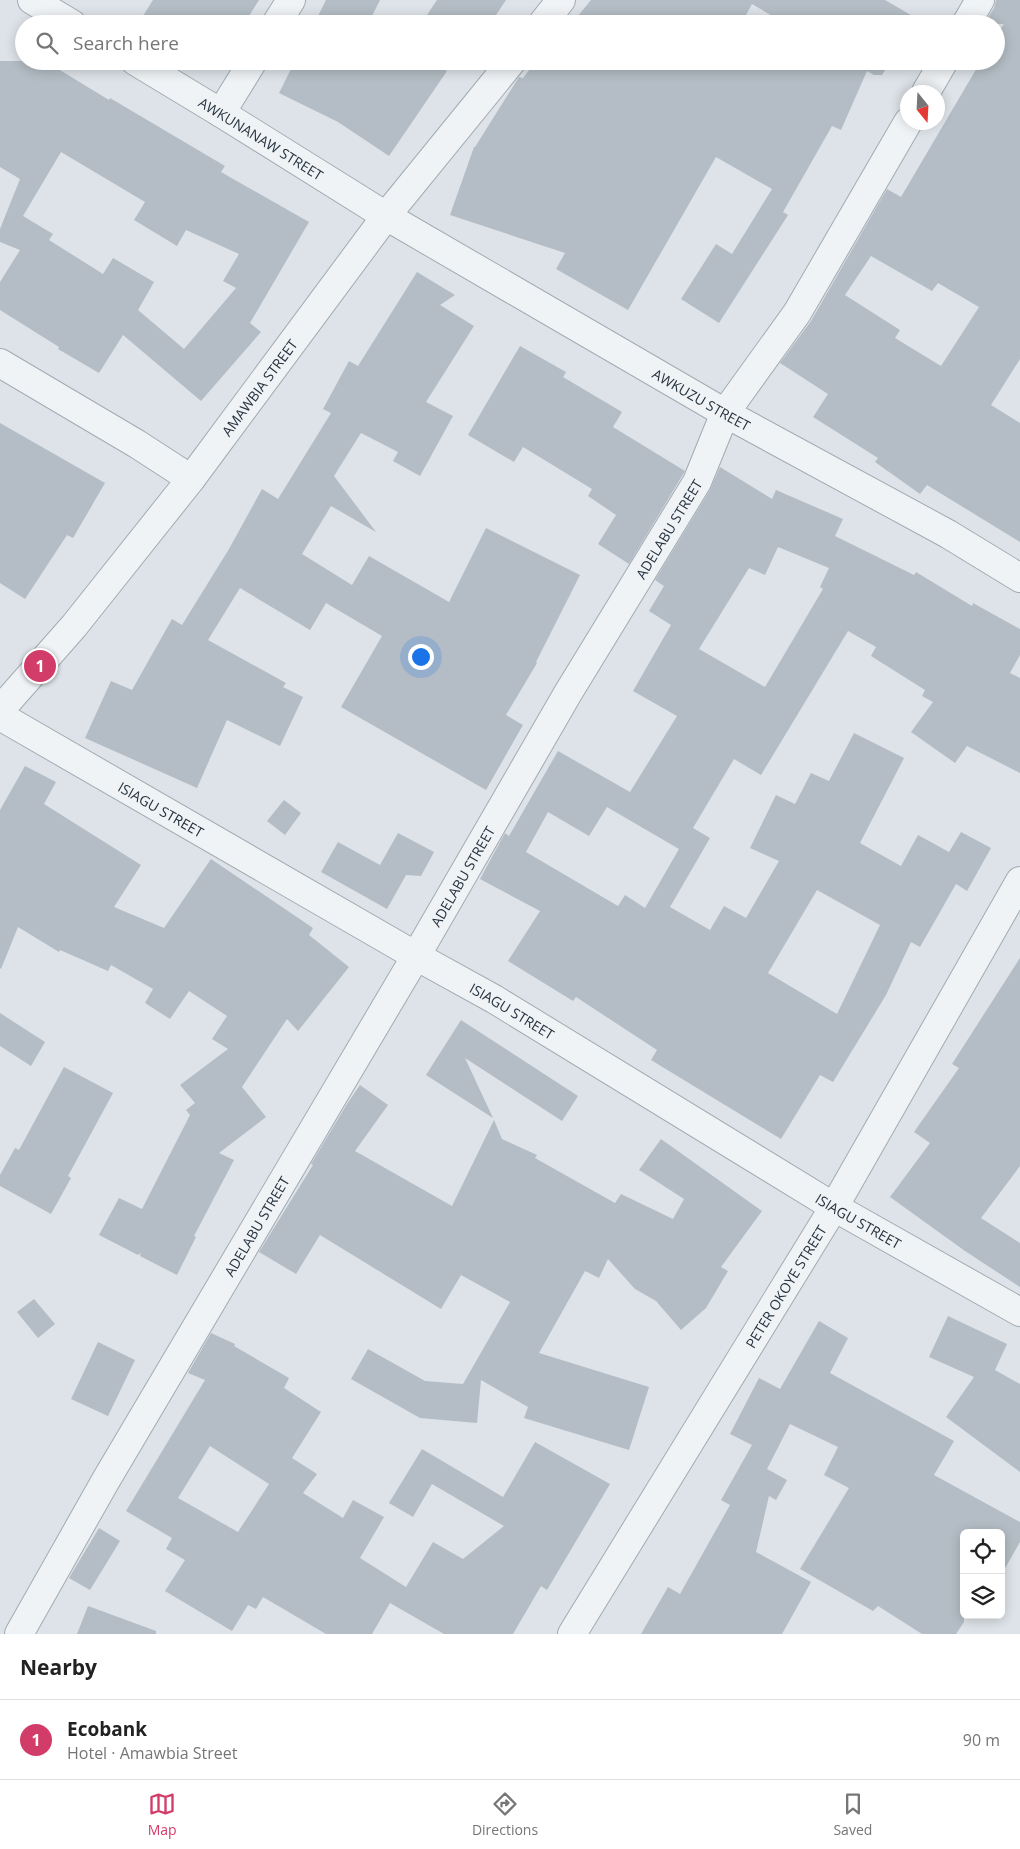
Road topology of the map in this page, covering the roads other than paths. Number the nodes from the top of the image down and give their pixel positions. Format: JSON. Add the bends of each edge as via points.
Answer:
{"nodes":[{"id":1,"x":32,"y":0,"type":"edge"},
{"id":2,"x":291,"y":0,"type":"edge"},
{"id":3,"x":561,"y":0,"type":"edge"},
{"id":4,"x":980,"y":0,"type":"edge"},
{"id":5,"x":57,"y":15,"type":"edge"},
{"id":6,"x":282,"y":15,"type":"edge"},
{"id":7,"x":549,"y":15,"type":"edge"},
{"id":8,"x":971,"y":15,"type":"edge"},
{"id":9,"x":150,"y":70,"type":"edge"},
{"id":10,"x":247,"y":70,"type":"edge"},
{"id":11,"x":505,"y":70,"type":"edge"},
{"id":12,"x":939,"y":70,"type":"edge"},
{"id":13,"x":930,"y":85,"type":"edge"},
{"id":14,"x":221,"y":112,"type":"junction"},
{"id":15,"x":903,"y":130,"type":"edge"},
{"id":16,"x":386,"y":216,"type":"junction"},
{"id":17,"x":0,"y":363,"type":"edge"},
{"id":18,"x":725,"y":412,"type":"junction"},
{"id":19,"x":191,"y":479,"type":"junction"},
{"id":20,"x":1020,"y":578,"type":"edge"},
{"id":21,"x":0,"y":710,"type":"edge"},
{"id":22,"x":0,"y":716,"type":"edge"},
{"id":23,"x":1020,"y":881,"type":"edge"},
{"id":24,"x":416,"y":956,"type":"junction"},
{"id":25,"x":834,"y":1207,"type":"junction"},
{"id":26,"x":1020,"y":1312,"type":"edge"},
{"id":27,"x":19,"y":1634,"type":"edge"},
{"id":28,"x":572,"y":1634,"type":"edge"}],
"edges":[{"from":1,"to":5,"type":"street"},
{"from":2,"to":6,"type":"street"},
{"from":3,"to":7,"type":"street"},
{"from":4,"to":8,"type":"street"},
{"from":9,"to":14,"type":"street","name":"AWKUNANAW STREET"},
{"from":10,"to":14,"type":"street"},
{"from":11,"to":16,"type":"street","name":"AMAWBIA STREET"},
{"from":12,"to":13,"type":"street"},
{"from":14,"to":16,"type":"street","name":"AWKUNANAW STREET"},
{"from":15,"to":18,"type":"street","name":"ADELABU STREET","via":[[797,313]]},
{"from":16,"to":18,"type":"street","name":"AWKUZU STREET"},
{"from":16,"to":19,"type":"street","name":"AMAWBIA STREET"},
{"from":17,"to":19,"type":"street"},
{"from":18,"to":20,"type":"street","name":"AWKUZU STREET","via":[[948,534]]},
{"from":18,"to":24,"type":"street","name":"ADELABU STREET","via":[[697,482],[568,692]]},
{"from":19,"to":21,"type":"street","name":"AMAWBIA STREET","via":[[74,626]]},
{"from":22,"to":24,"type":"street","name":"ISIAGU STREET"},
{"from":23,"to":25,"type":"street","name":"PETER OKOYE STREET"},
{"from":24,"to":25,"type":"street","name":"ISIAGU STREET","via":[[494,999]]},
{"from":24,"to":27,"type":"street","name":"ADELABU STREET","via":[[106,1480]]},
{"from":25,"to":26,"type":"street","name":"ISIAGU STREET"},
{"from":25,"to":28,"type":"street","name":"PETER OKOYE STREET"}]}
